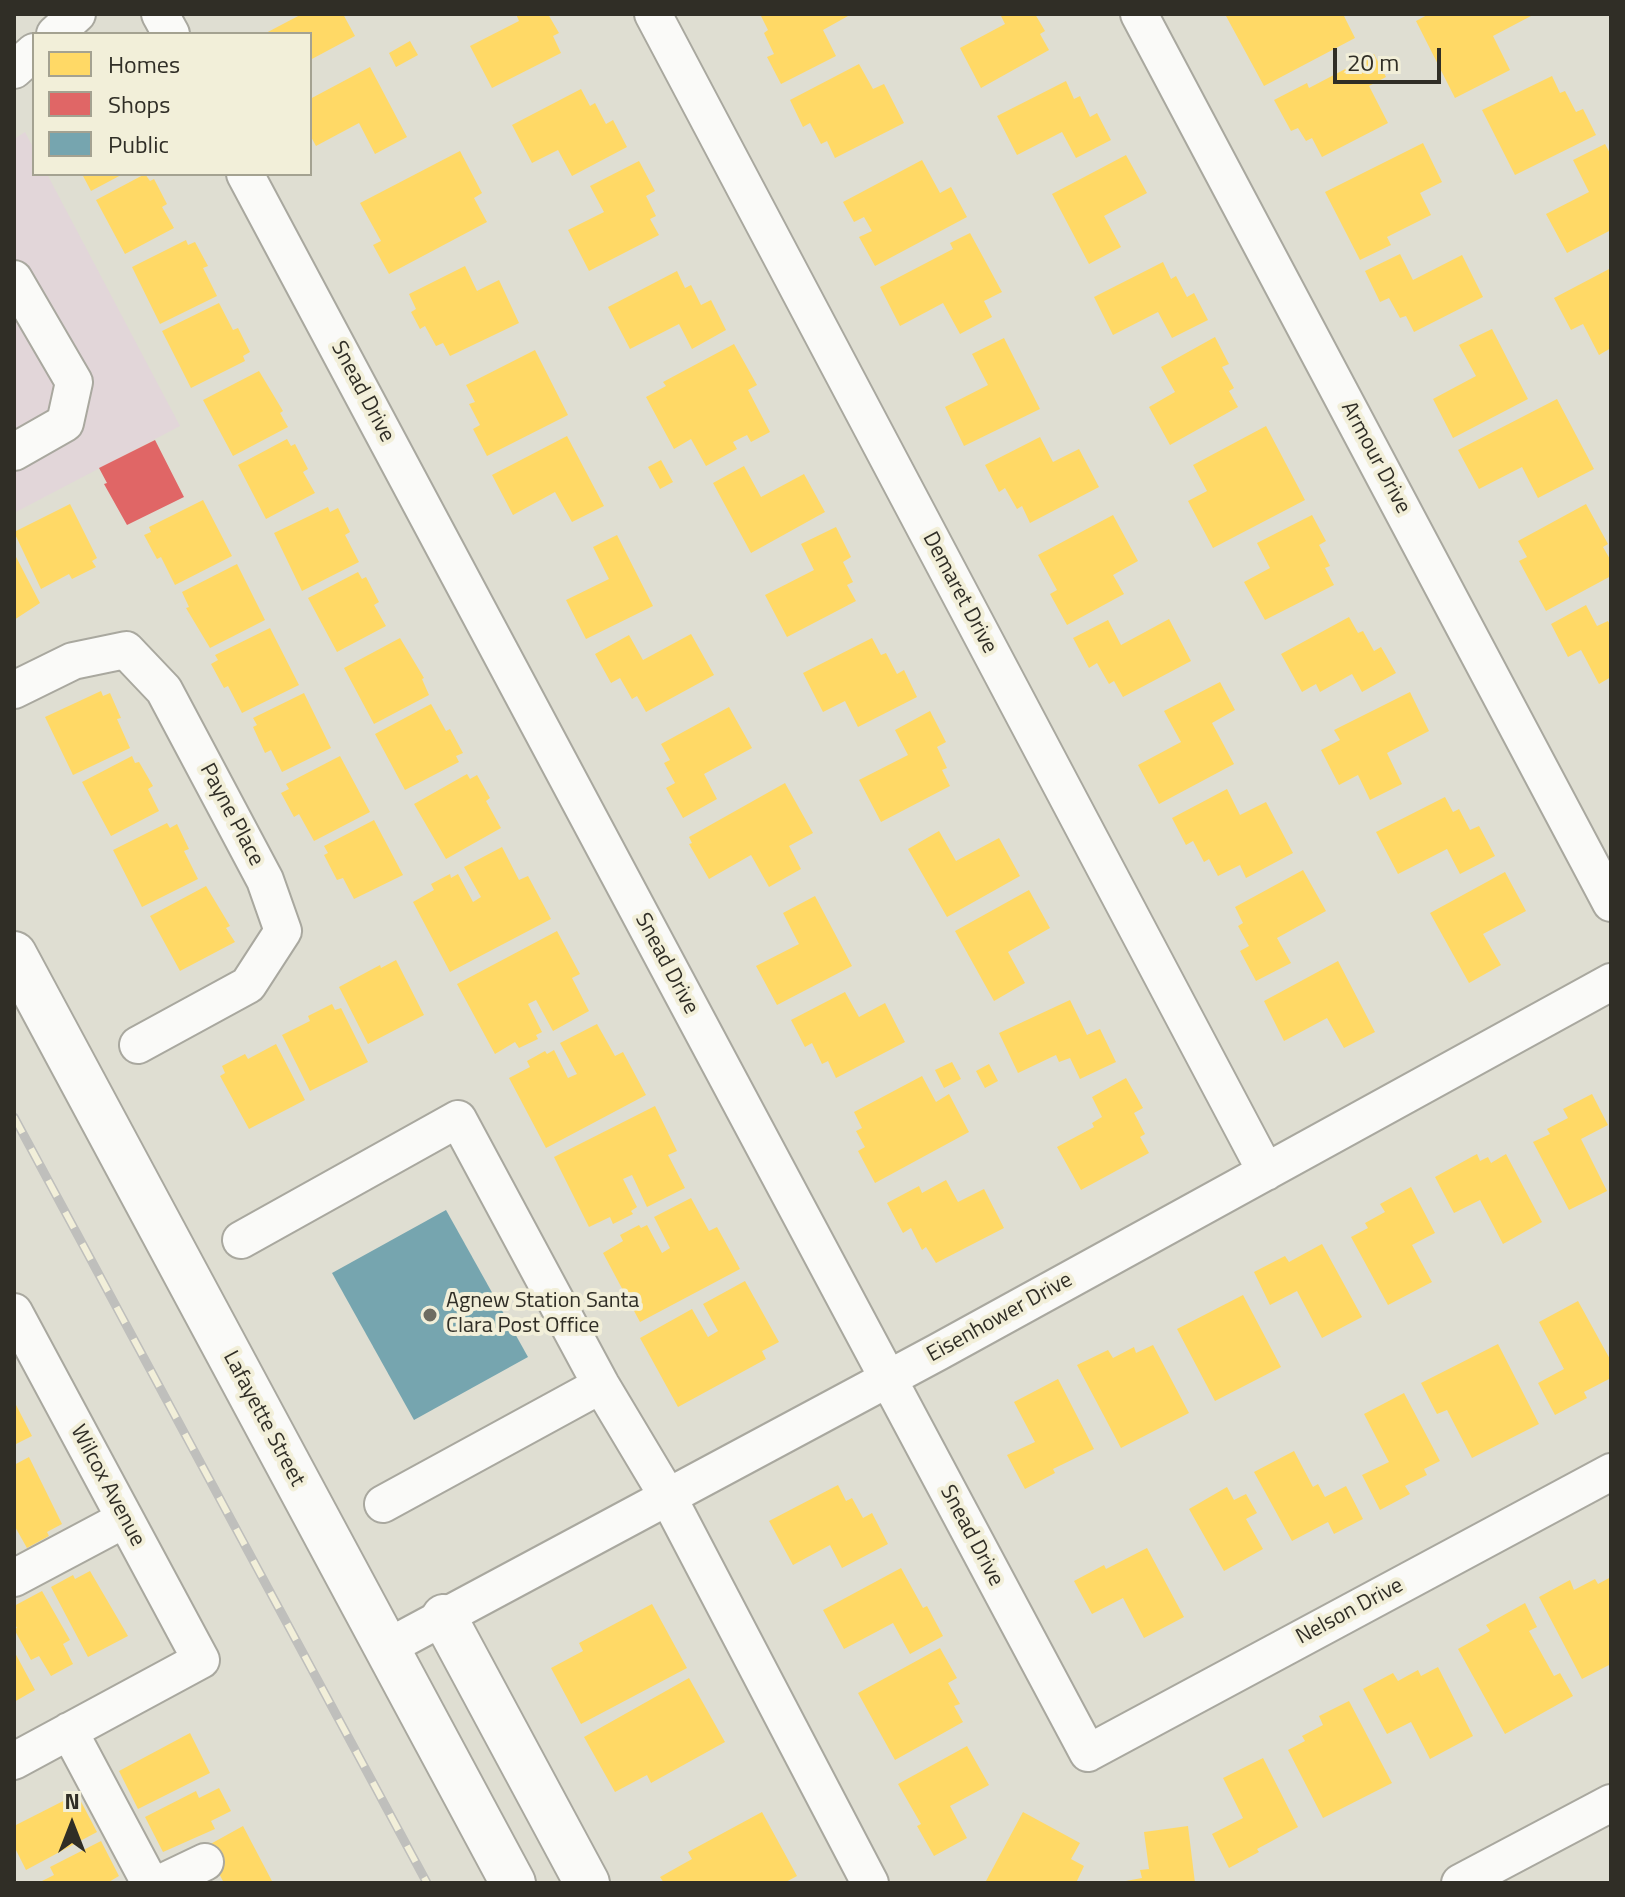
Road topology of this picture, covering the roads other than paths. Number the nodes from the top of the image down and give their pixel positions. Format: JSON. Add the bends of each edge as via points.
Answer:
{"nodes":[{"id":1,"x":37,"y":14,"type":"edge"},
{"id":2,"x":77,"y":14,"type":"edge"},
{"id":3,"x":160,"y":14,"type":"edge"},
{"id":4,"x":653,"y":14,"type":"edge"},
{"id":5,"x":1139,"y":14,"type":"edge"},
{"id":6,"x":52,"y":32,"type":"edge"},
{"id":7,"x":56,"y":32,"type":"edge"},
{"id":8,"x":170,"y":32,"type":"edge"},
{"id":9,"x":32,"y":54,"type":"edge"},
{"id":10,"x":14,"y":70,"type":"edge"},
{"id":11,"x":246,"y":176,"type":"edge"},
{"id":12,"x":14,"y":279,"type":"edge"},
{"id":13,"x":14,"y":452,"type":"edge"},
{"id":14,"x":14,"y":690,"type":"edge"},
{"id":15,"x":1611,"y":903,"type":"edge"},
{"id":16,"x":14,"y":954,"type":"edge"},
{"id":17,"x":1611,"y":982,"type":"edge"},
{"id":18,"x":138,"y":1045,"type":"dead end"},
{"id":19,"x":1266,"y":1172,"type":"junction"},
{"id":20,"x":241,"y":1240,"type":"dead end"},
{"id":21,"x":16,"y":1320,"type":"edge"},
{"id":22,"x":887,"y":1379,"type":"junction"},
{"id":23,"x":601,"y":1385,"type":"junction"},
{"id":24,"x":1611,"y":1472,"type":"edge"},
{"id":25,"x":668,"y":1497,"type":"junction"},
{"id":26,"x":383,"y":1504,"type":"dead end"},
{"id":27,"x":125,"y":1519,"type":"junction"},
{"id":28,"x":14,"y":1578,"type":"edge"},
{"id":29,"x":444,"y":1617,"type":"junction"},
{"id":30,"x":386,"y":1648,"type":"junction"},
{"id":31,"x":69,"y":1731,"type":"junction"},
{"id":32,"x":1088,"y":1753,"type":"joint"},
{"id":33,"x":14,"y":1761,"type":"edge"},
{"id":34,"x":1611,"y":1803,"type":"edge"},
{"id":35,"x":205,"y":1862,"type":"dead end"},
{"id":36,"x":150,"y":1883,"type":"edge"},
{"id":37,"x":161,"y":1883,"type":"edge"},
{"id":38,"x":513,"y":1883,"type":"edge"},
{"id":39,"x":587,"y":1883,"type":"edge"},
{"id":40,"x":870,"y":1883,"type":"edge"},
{"id":41,"x":1460,"y":1883,"type":"edge"}],
"edges":[{"from":1,"to":6,"type":"street"},
{"from":2,"to":7,"type":"street"},
{"from":3,"to":8,"type":"street"},
{"from":4,"to":19,"type":"street","name":"Demaret Drive"},
{"from":5,"to":15,"type":"street","name":"Armour Drive"},
{"from":9,"to":10,"type":"street"},
{"from":11,"to":22,"type":"street","name":"Snead Drive"},
{"from":12,"to":13,"type":"street","via":[[74,382],[65,423]]},
{"from":14,"to":18,"type":"street","name":"Payne Place","via":[[73,661],[126,650],[164,690],[265,880],[283,931],[248,985]]},
{"from":16,"to":30,"type":"main road","name":"Lafayette Street"},
{"from":17,"to":19,"type":"street","name":"Eisenhower Drive"},
{"from":19,"to":22,"type":"street","name":"Eisenhower Drive"},
{"from":20,"to":23,"type":"street","via":[[458,1119]]},
{"from":21,"to":27,"type":"street","name":"Wilcox Avenue"},
{"from":22,"to":25,"type":"street","name":"Eisenhower Drive"},
{"from":22,"to":32,"type":"street","name":"Snead Drive"},
{"from":23,"to":25,"type":"street"},
{"from":23,"to":26,"type":"street"},
{"from":24,"to":32,"type":"street","name":"Nelson Drive"},
{"from":25,"to":29,"type":"street","name":"Eisenhower Drive"},
{"from":25,"to":40,"type":"street"},
{"from":27,"to":28,"type":"street"},
{"from":27,"to":31,"type":"street","name":"Wilcox Avenue","via":[[201,1660]]},
{"from":29,"to":30,"type":"street","name":"Eisenhower Drive"},
{"from":29,"to":39,"type":"main road"},
{"from":30,"to":38,"type":"main road","name":"Lafayette Street"},
{"from":31,"to":33,"type":"street"},
{"from":31,"to":36,"type":"street"},
{"from":34,"to":41,"type":"street"},
{"from":35,"to":37,"type":"street"}]}
